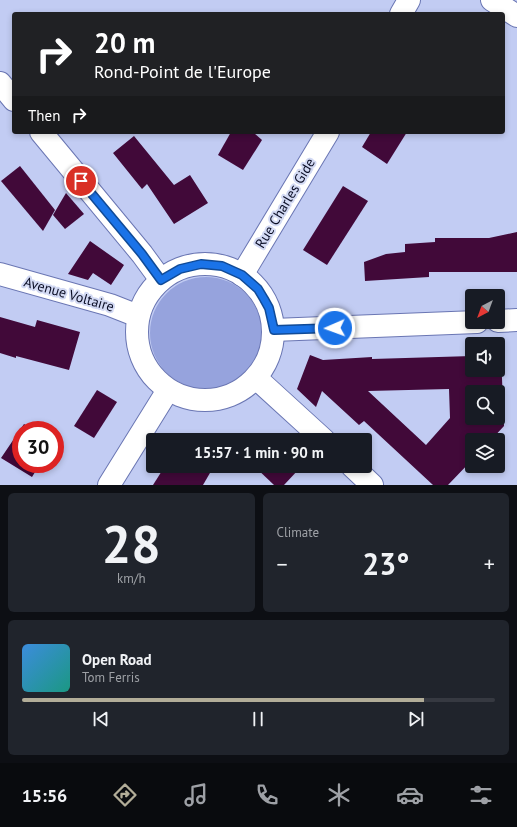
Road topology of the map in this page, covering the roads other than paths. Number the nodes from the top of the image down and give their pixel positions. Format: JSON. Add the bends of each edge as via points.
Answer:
{"nodes":[{"id":1,"x":409,"y":0,"type":"edge"},
{"id":2,"x":492,"y":0,"type":"edge"},
{"id":3,"x":402,"y":12,"type":"edge"},
{"id":4,"x":517,"y":16,"type":"edge"},
{"id":5,"x":0,"y":83,"type":"edge"},
{"id":6,"x":12,"y":98,"type":"edge"},
{"id":7,"x":43,"y":134,"type":"edge"},
{"id":8,"x":327,"y":134,"type":"edge"},
{"id":9,"x":0,"y":274,"type":"edge"},
{"id":10,"x":242,"y":275,"type":"junction"},
{"id":11,"x":161,"y":280,"type":"junction"},
{"id":12,"x":138,"y":316,"type":"junction"},
{"id":13,"x":517,"y":320,"type":"edge"},
{"id":14,"x":505,"y":321,"type":"edge"},
{"id":15,"x":465,"y":322,"type":"edge"},
{"id":16,"x":274,"y":330,"type":"junction"},
{"id":17,"x":256,"y":378,"type":"junction"},
{"id":18,"x":168,"y":390,"type":"junction"},
{"id":19,"x":316,"y":433,"type":"edge"},
{"id":20,"x":359,"y":473,"type":"edge"},
{"id":21,"x":109,"y":485,"type":"edge"},
{"id":22,"x":372,"y":485,"type":"edge"}],
"edges":[{"from":1,"to":3,"type":"street"},
{"from":2,"to":4,"type":"street"},
{"from":5,"to":6,"type":"street"},
{"from":7,"to":11,"type":"street"},
{"from":8,"to":10,"type":"street","name":"Rue Charles Gide"},
{"from":9,"to":12,"type":"street","name":"Avenue Voltaire","via":[[110,305]]},
{"from":10,"to":11,"type":"street","via":[[222,266],[201,264],[180,269]]},
{"from":10,"to":16,"type":"street","via":[[258,289],[269,308]]},
{"from":11,"to":12,"type":"street","via":[[147,296]]},
{"from":12,"to":18,"type":"street","via":[[137,337],[142,357],[152,376]]},
{"from":13,"to":14,"type":"street"},
{"from":15,"to":16,"type":"street"},
{"from":16,"to":17,"type":"street","via":[[272,347],[266,363]]},
{"from":17,"to":18,"type":"street","via":[[242,390],[224,398],[205,401],[186,398]]},
{"from":17,"to":19,"type":"street"},
{"from":18,"to":21,"type":"street"},
{"from":20,"to":22,"type":"street"}]}
